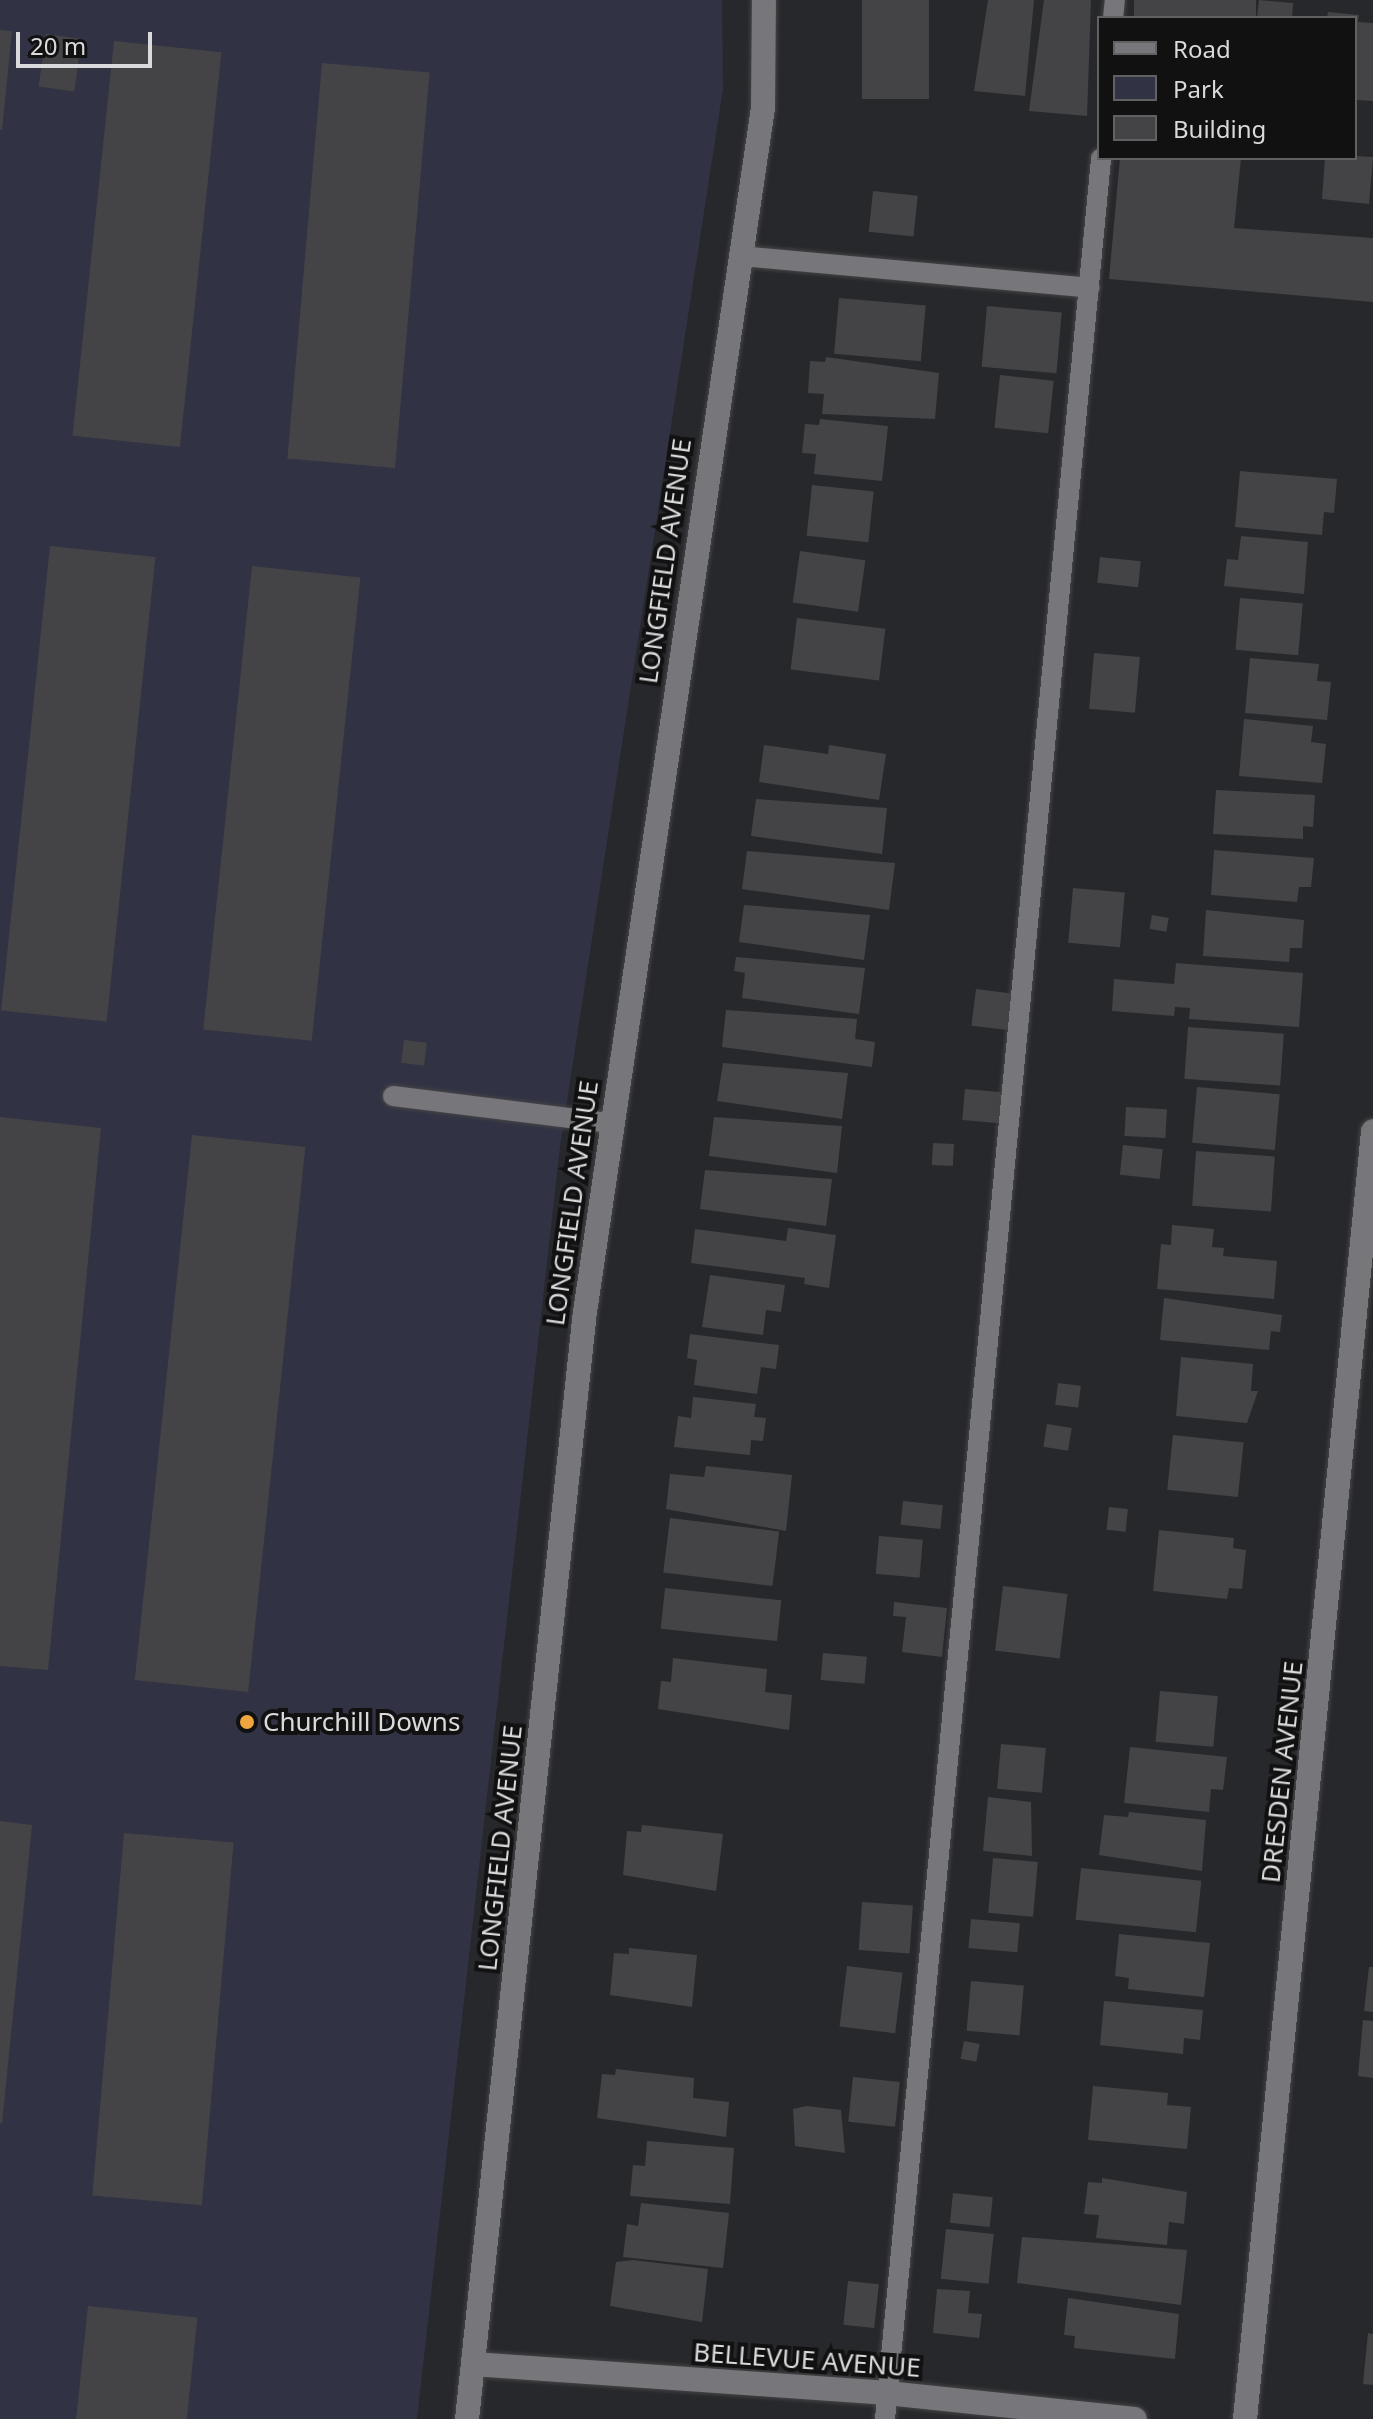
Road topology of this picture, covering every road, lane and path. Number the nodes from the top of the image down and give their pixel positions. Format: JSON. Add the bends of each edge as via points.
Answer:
{"nodes":[{"id":1,"x":764,"y":0,"type":"edge"},
{"id":2,"x":1101,"y":160,"type":"edge"},
{"id":3,"x":741,"y":256,"type":"junction"},
{"id":4,"x":1090,"y":288,"type":"junction"},
{"id":5,"x":393,"y":1096,"type":"dead end"},
{"id":6,"x":610,"y":1123,"type":"junction"},
{"id":7,"x":1373,"y":1131,"type":"edge"},
{"id":8,"x":474,"y":2364,"type":"junction"},
{"id":9,"x":887,"y":2393,"type":"junction"},
{"id":10,"x":467,"y":2419,"type":"edge"},
{"id":11,"x":885,"y":2419,"type":"edge"},
{"id":12,"x":1135,"y":2419,"type":"edge"},
{"id":13,"x":1245,"y":2419,"type":"edge"}],
"edges":[{"from":1,"to":3,"type":"street","name":"LONGFIELD AVENUE","via":[[768,62]]},
{"from":2,"to":4,"type":"lane"},
{"from":3,"to":4,"type":"lane"},
{"from":3,"to":6,"type":"street","name":"LONGFIELD AVENUE"},
{"from":4,"to":9,"type":"lane"},
{"from":5,"to":6,"type":"lane"},
{"from":6,"to":8,"type":"street","name":"LONGFIELD AVENUE"},
{"from":7,"to":13,"type":"street","name":"DRESDEN AVENUE"},
{"from":8,"to":9,"type":"street","name":"BELLEVUE AVENUE"},
{"from":8,"to":10,"type":"street","name":"LONGFIELD AVENUE"},
{"from":9,"to":11,"type":"lane"},
{"from":9,"to":12,"type":"street","name":"BELLEVUE AVENUE"}]}
